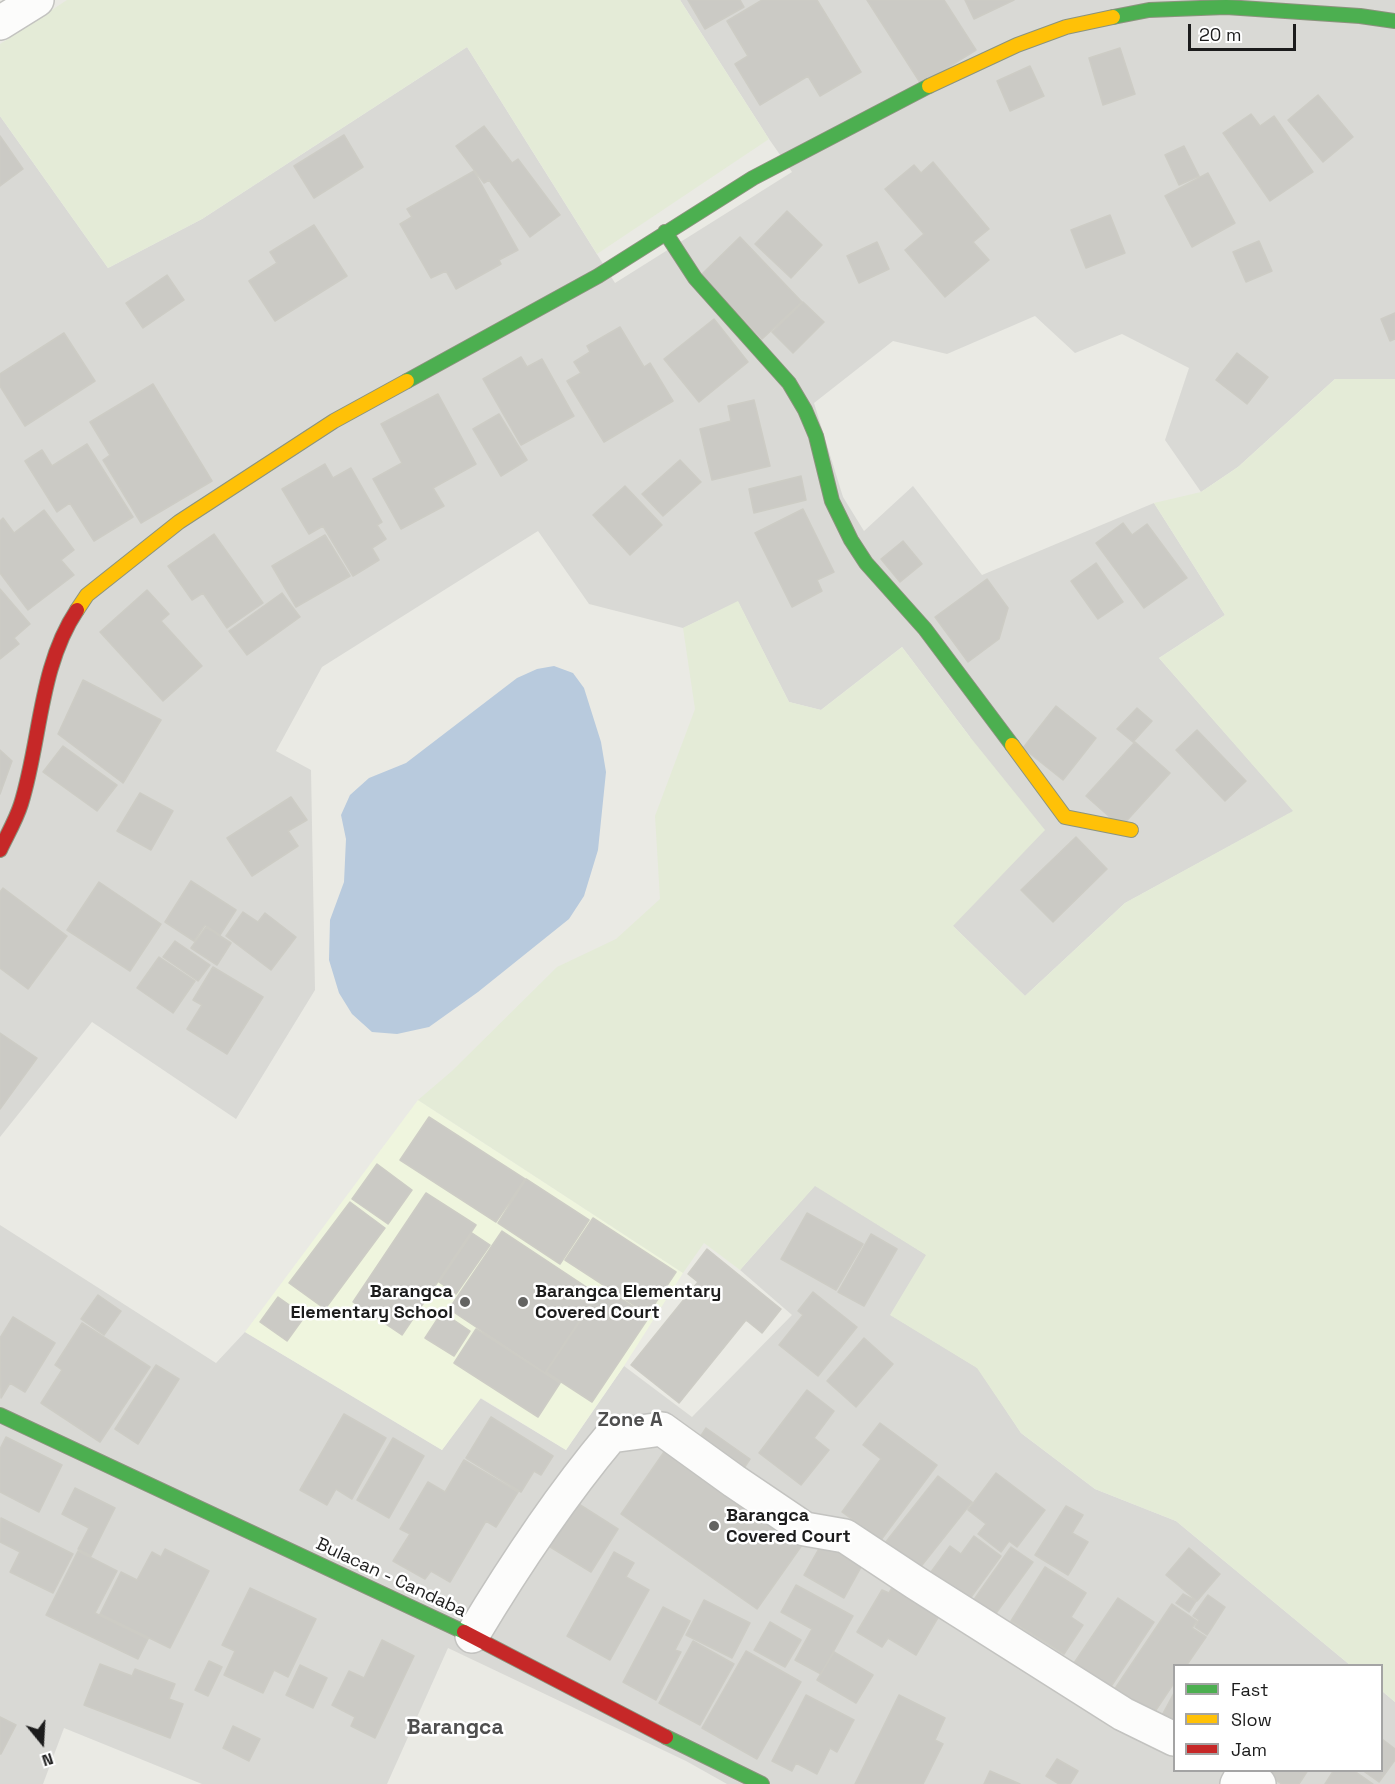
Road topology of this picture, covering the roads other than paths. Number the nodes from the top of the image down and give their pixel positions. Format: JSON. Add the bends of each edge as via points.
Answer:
{"nodes":[{"id":1,"x":37,"y":0,"type":"edge"},
{"id":2,"x":1225,"y":3,"type":"edge"},
{"id":3,"x":1395,"y":21,"type":"edge"},
{"id":4,"x":0,"y":23,"type":"edge"},
{"id":5,"x":665,"y":232,"type":"junction"},
{"id":6,"x":1131,"y":830,"type":"dead end"},
{"id":7,"x":0,"y":850,"type":"edge"},
{"id":8,"x":0,"y":1415,"type":"edge"},
{"id":9,"x":471,"y":1636,"type":"junction"},
{"id":10,"x":1173,"y":1739,"type":"edge"},
{"id":11,"x":762,"y":1784,"type":"edge"}],
"edges":[{"from":1,"to":4,"type":"street"},
{"from":2,"to":3,"type":"street"},
{"from":2,"to":5,"type":"street","via":[[1149,10],[1066,27],[1017,45],[950,75],[753,178]]},
{"from":5,"to":6,"type":"street","via":[[695,278],[789,383],[816,436],[832,501],[866,563],[925,629],[1065,817]]},
{"from":5,"to":7,"type":"street","via":[[598,276],[334,421],[179,522],[87,595],[65,628],[51,666],[21,805]]},
{"from":8,"to":9,"type":"street","name":"Bulacan - Candaba"},
{"from":9,"to":10,"type":"street","via":[[574,1480],[611,1436],[662,1429],[805,1528],[845,1536],[1123,1714]]},
{"from":9,"to":11,"type":"street","name":"Bulacan - Candaba"}]}
